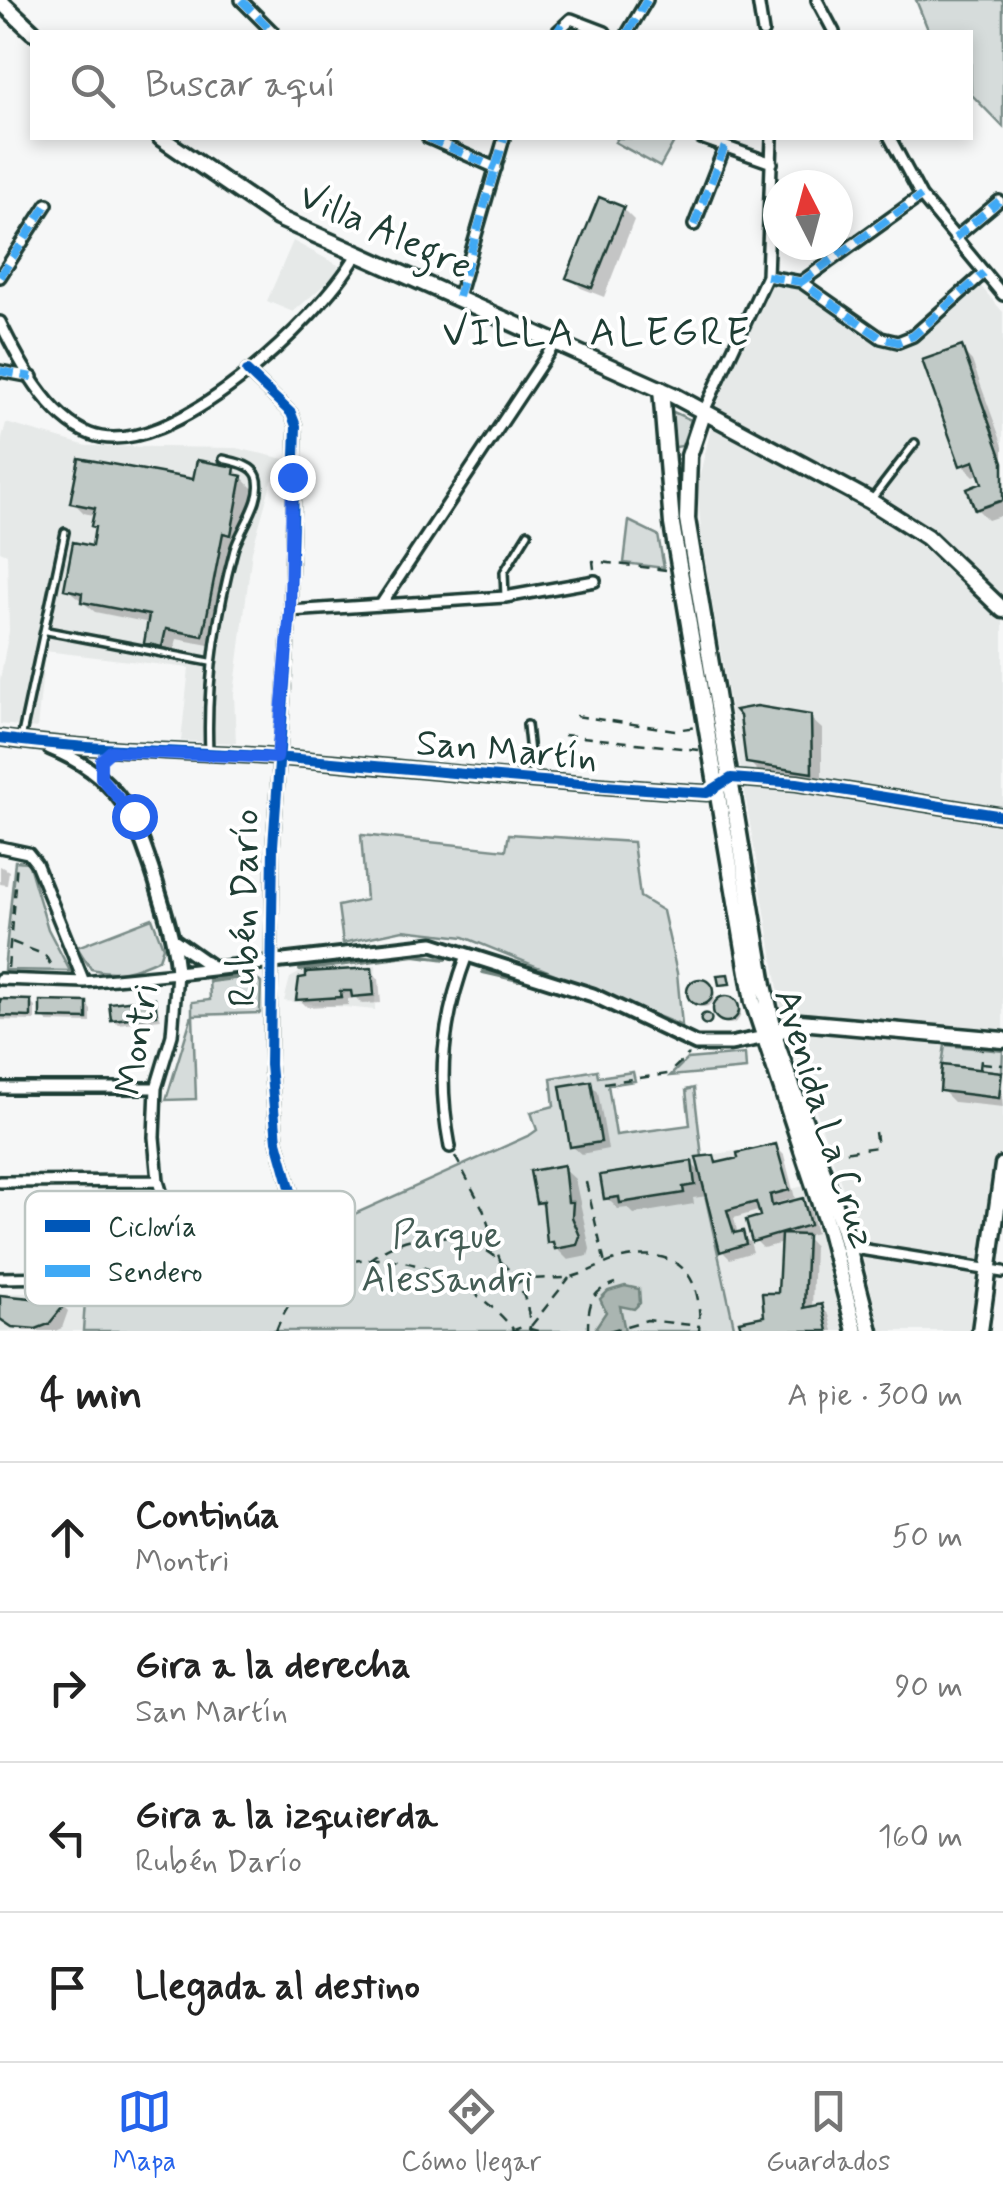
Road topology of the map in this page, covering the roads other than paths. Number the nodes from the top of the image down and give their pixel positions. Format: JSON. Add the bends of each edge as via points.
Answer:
{"nodes":[{"id":1,"x":241,"y":0,"type":"edge"},
{"id":2,"x":647,"y":0,"type":"edge"},
{"id":3,"x":758,"y":0,"type":"edge"},
{"id":4,"x":816,"y":0,"type":"edge"},
{"id":5,"x":0,"y":2,"type":"edge"},
{"id":6,"x":31,"y":30,"type":"edge"},
{"id":7,"x":271,"y":30,"type":"edge"},
{"id":8,"x":559,"y":30,"type":"edge"},
{"id":9,"x":600,"y":30,"type":"edge"},
{"id":10,"x":629,"y":30,"type":"edge"},
{"id":11,"x":762,"y":30,"type":"edge"},
{"id":12,"x":833,"y":30,"type":"edge"},
{"id":13,"x":164,"y":140,"type":"edge"},
{"id":14,"x":433,"y":140,"type":"edge"},
{"id":15,"x":503,"y":140,"type":"edge"},
{"id":16,"x":707,"y":140,"type":"edge"},
{"id":17,"x":772,"y":140,"type":"edge"},
{"id":18,"x":891,"y":140,"type":"edge"},
{"id":19,"x":725,"y":146,"type":"junction"},
{"id":20,"x":772,"y":163,"type":"junction"},
{"id":21,"x":496,"y":168,"type":"junction"},
{"id":22,"x":921,"y":196,"type":"junction"},
{"id":23,"x":999,"y":200,"type":"dead end"},
{"id":24,"x":47,"y":204,"type":"dead end"},
{"id":25,"x":694,"y":225,"type":"dead end"},
{"id":26,"x":955,"y":238,"type":"junction"},
{"id":27,"x":356,"y":256,"type":"junction"},
{"id":28,"x":984,"y":272,"type":"junction"},
{"id":29,"x":767,"y":276,"type":"junction"},
{"id":30,"x":0,"y":277,"type":"edge"},
{"id":31,"x":801,"y":282,"type":"junction"},
{"id":32,"x":1003,"y":295,"type":"edge"},
{"id":33,"x":458,"y":297,"type":"junction"},
{"id":34,"x":0,"y":322,"type":"edge"},
{"id":35,"x":557,"y":340,"type":"junction"},
{"id":36,"x":0,"y":371,"type":"edge"},
{"id":37,"x":247,"y":371,"type":"junction"},
{"id":38,"x":32,"y":377,"type":"junction"},
{"id":39,"x":661,"y":389,"type":"junction"},
{"id":40,"x":704,"y":411,"type":"junction"},
{"id":41,"x":916,"y":443,"type":"dead end"},
{"id":42,"x":664,"y":454,"type":"junction"},
{"id":43,"x":689,"y":456,"type":"junction"},
{"id":44,"x":223,"y":459,"type":"dead end"},
{"id":45,"x":870,"y":502,"type":"junction"},
{"id":46,"x":65,"y":532,"type":"dead end"},
{"id":47,"x":528,"y":534,"type":"dead end"},
{"id":48,"x":595,"y":581,"type":"road end"},
{"id":49,"x":505,"y":597,"type":"junction"},
{"id":50,"x":382,"y":603,"type":"junction"},
{"id":51,"x":1003,"y":610,"type":"edge"},
{"id":52,"x":290,"y":611,"type":"junction"},
{"id":53,"x":47,"y":631,"type":"junction"},
{"id":54,"x":210,"y":662,"type":"junction"},
{"id":55,"x":527,"y":725,"type":"dead end"},
{"id":56,"x":0,"y":738,"type":"edge"},
{"id":57,"x":20,"y":740,"type":"junction"},
{"id":58,"x":40,"y":744,"type":"junction"},
{"id":59,"x":116,"y":750,"type":"junction"},
{"id":60,"x":209,"y":753,"type":"junction"},
{"id":61,"x":277,"y":758,"type":"junction"},
{"id":62,"x":101,"y":778,"type":"junction"},
{"id":63,"x":731,"y":778,"type":"junction"},
{"id":64,"x":533,"y":784,"type":"junction"},
{"id":65,"x":718,"y":790,"type":"junction"},
{"id":66,"x":1003,"y":816,"type":"edge"},
{"id":67,"x":0,"y":846,"type":"edge"},
{"id":68,"x":175,"y":941,"type":"junction"},
{"id":69,"x":467,"y":955,"type":"junction"},
{"id":70,"x":270,"y":962,"type":"junction"},
{"id":71,"x":218,"y":968,"type":"junction"},
{"id":72,"x":177,"y":973,"type":"junction"},
{"id":73,"x":4,"y":980,"type":"edge"},
{"id":74,"x":84,"y":982,"type":"junction"},
{"id":75,"x":767,"y":1036,"type":"junction"},
{"id":76,"x":1003,"y":1040,"type":"edge"},
{"id":77,"x":0,"y":1088,"type":"edge"},
{"id":78,"x":156,"y":1088,"type":"junction"},
{"id":79,"x":450,"y":1148,"type":"road end"},
{"id":80,"x":1003,"y":1165,"type":"edge"},
{"id":81,"x":158,"y":1181,"type":"junction"},
{"id":82,"x":0,"y":1182,"type":"edge"},
{"id":83,"x":161,"y":1191,"type":"edge"},
{"id":84,"x":291,"y":1191,"type":"edge"},
{"id":85,"x":842,"y":1249,"type":"junction"},
{"id":86,"x":996,"y":1270,"type":"edge"},
{"id":87,"x":0,"y":1278,"type":"edge"},
{"id":88,"x":25,"y":1278,"type":"edge"},
{"id":89,"x":855,"y":1331,"type":"edge"},
{"id":90,"x":870,"y":1331,"type":"edge"},
{"id":91,"x":980,"y":1331,"type":"edge"}],
"edges":[{"from":1,"to":7,"type":"street"},
{"from":2,"to":10,"type":"street"},
{"from":3,"to":11,"type":"street"},
{"from":4,"to":12,"type":"street"},
{"from":5,"to":6,"type":"main road"},
{"from":8,"to":9,"type":"street","via":[[572,18]]},
{"from":13,"to":27,"type":"main road","name":"Villa Alegre","via":[[278,218]]},
{"from":14,"to":21,"type":"street"},
{"from":15,"to":21,"type":"street"},
{"from":16,"to":19,"type":"street"},
{"from":17,"to":20,"type":"street"},
{"from":18,"to":22,"type":"street"},
{"from":19,"to":20,"type":"street"},
{"from":19,"to":25,"type":"street"},
{"from":20,"to":29,"type":"street"},
{"from":21,"to":33,"type":"street"},
{"from":22,"to":26,"type":"street"},
{"from":22,"to":31,"type":"street"},
{"from":23,"to":26,"type":"street"},
{"from":24,"to":30,"type":"street"},
{"from":26,"to":28,"type":"street"},
{"from":27,"to":33,"type":"main road","name":"Villa Alegre"},
{"from":27,"to":37,"type":"street","via":[[322,302]]},
{"from":28,"to":31,"type":"street","via":[[898,342],[882,338]]},
{"from":28,"to":32,"type":"street"},
{"from":29,"to":31,"type":"street"},
{"from":29,"to":40,"type":"street"},
{"from":33,"to":35,"type":"main road","name":"Villa Alegre"},
{"from":34,"to":38,"type":"street"},
{"from":35,"to":39,"type":"main road","name":"Villa Alegre"},
{"from":35,"to":50,"type":"street"},
{"from":36,"to":38,"type":"street"},
{"from":37,"to":38,"type":"street","via":[[176,424],[108,437],[76,426]]},
{"from":37,"to":52,"type":"street","name":"Rubén Darío","via":[[296,426]]},
{"from":39,"to":40,"type":"main road","name":"Villa Alegre"},
{"from":39,"to":42,"type":"main road","name":"Avenida La Cruz"},
{"from":40,"to":43,"type":"main road","name":"Avenida La Cruz"},
{"from":40,"to":45,"type":"main road","name":"Villa Alegre"},
{"from":41,"to":45,"type":"lane"},
{"from":42,"to":43,"type":"main road"},
{"from":42,"to":65,"type":"main road","name":"Avenida La Cruz"},
{"from":43,"to":63,"type":"main road","name":"Avenida La Cruz","via":[[687,519]]},
{"from":44,"to":54,"type":"lane","via":[[249,466],[257,491],[235,546]]},
{"from":45,"to":51,"type":"main road","name":"Villa Alegre","via":[[927,537]]},
{"from":46,"to":53,"type":"lane"},
{"from":47,"to":49,"type":"lane","via":[[504,572]]},
{"from":48,"to":49,"type":"street"},
{"from":49,"to":50,"type":"street"},
{"from":50,"to":52,"type":"street"},
{"from":52,"to":61,"type":"street","name":"Rubén Darío"},
{"from":53,"to":54,"type":"lane"},
{"from":53,"to":57,"type":"lane"},
{"from":54,"to":60,"type":"lane"},
{"from":55,"to":64,"type":"lane"},
{"from":56,"to":57,"type":"street","name":"San Martín"},
{"from":57,"to":58,"type":"street","name":"San Martín"},
{"from":58,"to":59,"type":"street","name":"San Martín"},
{"from":58,"to":62,"type":"street","name":"Montri"},
{"from":59,"to":60,"type":"street","name":"San Martín"},
{"from":59,"to":62,"type":"street","via":[[101,760]]},
{"from":60,"to":61,"type":"street","name":"San Martín"},
{"from":61,"to":64,"type":"street","name":"San Martín"},
{"from":61,"to":70,"type":"street","name":"Rubén Darío"},
{"from":62,"to":68,"type":"street","name":"Montri","via":[[138,826]]},
{"from":63,"to":65,"type":"street"},
{"from":63,"to":66,"type":"street"},
{"from":63,"to":75,"type":"main road","name":"Avenida La Cruz"},
{"from":64,"to":65,"type":"street","name":"San Martín"},
{"from":65,"to":75,"type":"main road","name":"Avenida La Cruz"},
{"from":67,"to":74,"type":"street","via":[[36,863]]},
{"from":68,"to":71,"type":"street"},
{"from":68,"to":72,"type":"street","name":"Montri"},
{"from":69,"to":70,"type":"street","via":[[417,944]]},
{"from":69,"to":75,"type":"street","via":[[593,995],[696,1044]]},
{"from":69,"to":79,"type":"street","via":[[444,1025],[440,1064]]},
{"from":70,"to":71,"type":"street"},
{"from":70,"to":84,"type":"street","name":"Rubén Darío","via":[[272,1101]]},
{"from":71,"to":72,"type":"street"},
{"from":72,"to":74,"type":"street"},
{"from":72,"to":78,"type":"street","name":"Montri","via":[[172,1035]]},
{"from":73,"to":74,"type":"street"},
{"from":75,"to":76,"type":"main road","via":[[800,1022]]},
{"from":75,"to":85,"type":"main road","name":"Avenida La Cruz"},
{"from":75,"to":85,"type":"main road","name":"Avenida La Cruz","via":[[818,1156]]},
{"from":77,"to":78,"type":"street"},
{"from":78,"to":81,"type":"street","name":"Montri"},
{"from":80,"to":86,"type":"main road"},
{"from":81,"to":82,"type":"street"},
{"from":81,"to":83,"type":"street","name":"Montri"},
{"from":85,"to":86,"type":"street"},
{"from":85,"to":89,"type":"main road","name":"Avenida La Cruz"},
{"from":85,"to":90,"type":"main road","name":"Avenida La Cruz"},
{"from":86,"to":91,"type":"main road"},
{"from":87,"to":88,"type":"street","name":"Montri"}]}
